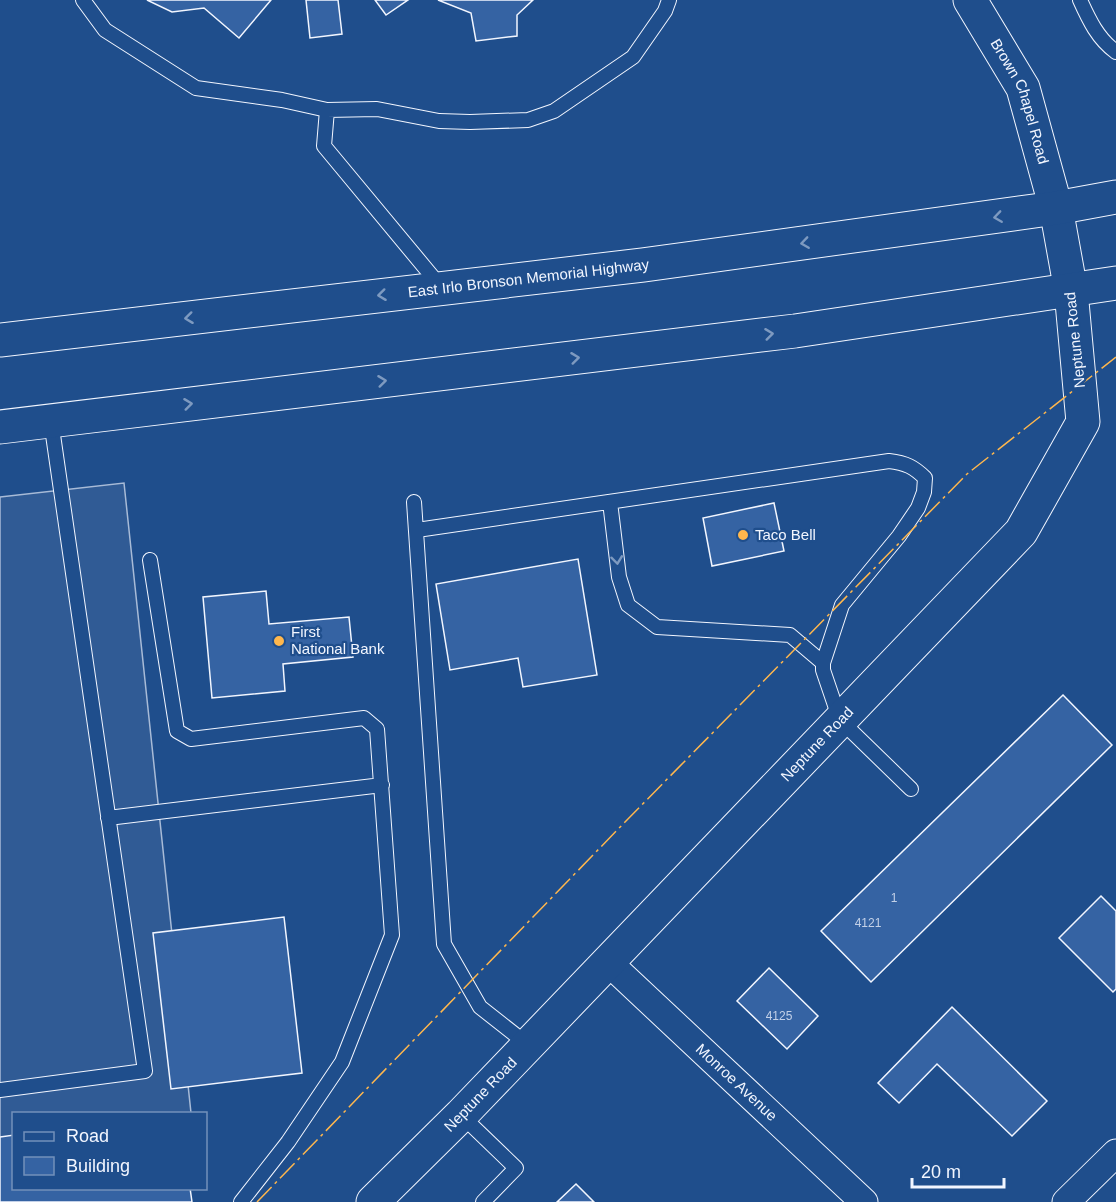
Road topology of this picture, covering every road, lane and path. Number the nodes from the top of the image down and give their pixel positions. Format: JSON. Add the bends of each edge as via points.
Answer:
{"nodes":[{"id":1,"x":83,"y":0,"type":"edge"},
{"id":2,"x":669,"y":0,"type":"edge"},
{"id":3,"x":970,"y":0,"type":"edge"},
{"id":4,"x":1080,"y":0,"type":"edge"},
{"id":5,"x":1116,"y":52,"type":"edge"},
{"id":6,"x":327,"y":110,"type":"junction"},
{"id":7,"x":1116,"y":197,"type":"edge"},
{"id":8,"x":1056,"y":208,"type":"junction"},
{"id":9,"x":1116,"y":283,"type":"edge"},
{"id":10,"x":442,"y":288,"type":"junction"},
{"id":11,"x":1071,"y":291,"type":"junction"},
{"id":12,"x":0,"y":340,"type":"edge"},
{"id":13,"x":51,"y":421,"type":"junction"},
{"id":14,"x":0,"y":427,"type":"edge"},
{"id":15,"x":414,"y":502,"type":"dead end"},
{"id":16,"x":610,"y":502,"type":"junction"},
{"id":17,"x":417,"y":530,"type":"junction"},
{"id":18,"x":150,"y":560,"type":"dead end"},
{"id":19,"x":823,"y":663,"type":"junction"},
{"id":20,"x":840,"y":720,"type":"junction"},
{"id":21,"x":382,"y":785,"type":"junction"},
{"id":22,"x":911,"y":789,"type":"dead end"},
{"id":23,"x":108,"y":818,"type":"junction"},
{"id":24,"x":608,"y":962,"type":"junction"},
{"id":25,"x":527,"y":1044,"type":"junction"},
{"id":26,"x":0,"y":1090,"type":"edge"},
{"id":27,"x":461,"y":1115,"type":"junction"},
{"id":28,"x":1116,"y":1153,"type":"edge"},
{"id":29,"x":241,"y":1202,"type":"edge"},
{"id":30,"x":373,"y":1202,"type":"edge"},
{"id":31,"x":483,"y":1202,"type":"edge"},
{"id":32,"x":864,"y":1202,"type":"edge"},
{"id":33,"x":1066,"y":1202,"type":"edge"}],
"edges":[{"from":1,"to":6,"type":"lane","via":[[105,30],[196,88]]},
{"from":2,"to":6,"type":"lane","via":[[633,57],[554,111],[528,120],[439,121],[376,109]]},
{"from":3,"to":8,"type":"main road","name":"Brown Chapel Road","via":[[1023,88]]},
{"from":4,"to":5,"type":"lane","via":[[1103,43]]},
{"from":6,"to":10,"type":"lane","via":[[324,146]]},
{"from":7,"to":8,"type":"main road","name":"East Irlo Bronson Memorial Highway"},
{"from":8,"to":10,"type":"main road","name":"East Irlo Bronson Memorial Highway","one_way":true,"via":[[643,265]]},
{"from":8,"to":11,"type":"main road","name":"Neptune Road"},
{"from":9,"to":11,"type":"main road"},
{"from":10,"to":12,"type":"main road","name":"East Irlo Bronson Memorial Highway","one_way":true},
{"from":13,"to":11,"type":"main road","one_way":true,"via":[[795,331]]},
{"from":11,"to":20,"type":"main road","name":"Neptune Road","via":[[1083,422],[1021,532]]},
{"from":13,"to":14,"type":"main road"},
{"from":13,"to":23,"type":"lane"},
{"from":15,"to":17,"type":"lane"},
{"from":16,"to":17,"type":"lane"},
{"from":16,"to":19,"type":"lane","one_way":true,"via":[[619,577],[628,605],[657,627],[790,635]]},
{"from":16,"to":19,"type":"lane","via":[[890,461],[915,468],[925,478],[918,508],[842,605]]},
{"from":17,"to":25,"type":"lane","via":[[444,944],[480,1007]]},
{"from":18,"to":21,"type":"lane","via":[[177,731],[191,739],[364,718],[377,729]]},
{"from":19,"to":20,"type":"lane"},
{"from":20,"to":22,"type":"lane"},
{"from":20,"to":24,"type":"main road","name":"Neptune Road"},
{"from":21,"to":23,"type":"lane"},
{"from":21,"to":29,"type":"lane","via":[[392,935],[342,1062],[288,1142]]},
{"from":23,"to":26,"type":"lane","via":[[145,1071]]},
{"from":24,"to":25,"type":"main road","name":"Neptune Road"},
{"from":24,"to":32,"type":"street","name":"Monroe Avenue"},
{"from":25,"to":27,"type":"main road","name":"Neptune Road"},
{"from":27,"to":30,"type":"main road","name":"Neptune Road"},
{"from":27,"to":31,"type":"lane","via":[[516,1168]]},
{"from":28,"to":33,"type":"street"}]}
